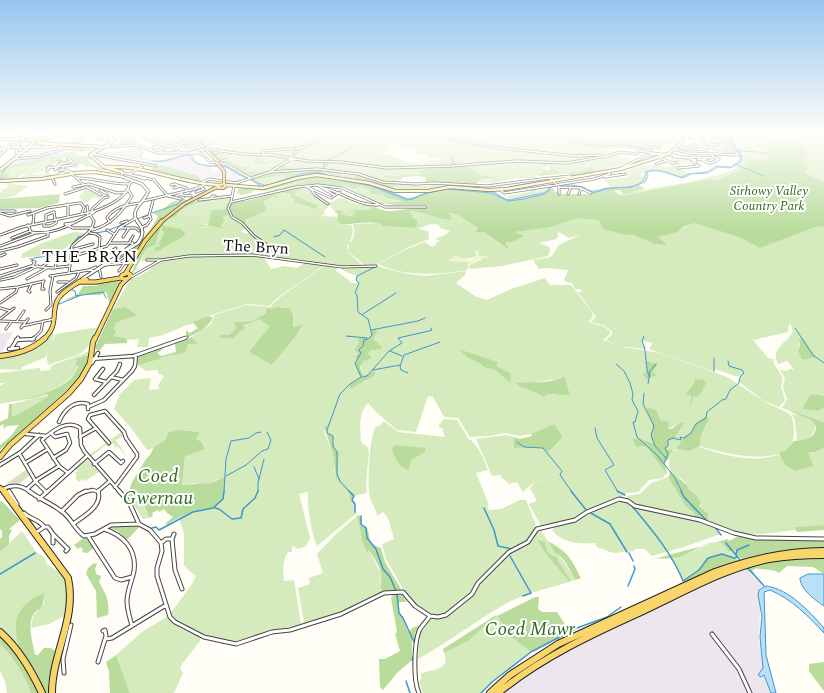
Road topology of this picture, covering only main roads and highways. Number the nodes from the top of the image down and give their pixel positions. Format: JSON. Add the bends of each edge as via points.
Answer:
{"nodes":[{"id":1,"x":118,"y":165,"type":"edge"},
{"id":2,"x":122,"y":165,"type":"edge"},
{"id":3,"x":220,"y":165,"type":"edge"},
{"id":4,"x":630,"y":165,"type":"edge"},
{"id":5,"x":102,"y":167,"type":"joint"},
{"id":6,"x":1,"y":180,"type":"edge"},
{"id":7,"x":225,"y":184,"type":"junction"},
{"id":8,"x":218,"y":186,"type":"junction"},
{"id":9,"x":129,"y":276,"type":"junction"},
{"id":10,"x":122,"y":277,"type":"junction"},
{"id":11,"x":121,"y":285,"type":"junction"},
{"id":12,"x":0,"y":356,"type":"edge"},
{"id":13,"x":0,"y":457,"type":"edge"},
{"id":14,"x":4,"y":492,"type":"edge"},
{"id":15,"x":824,"y":551,"type":"edge"},
{"id":16,"x":824,"y":555,"type":"edge"},
{"id":17,"x":0,"y":632,"type":"edge"},
{"id":18,"x":42,"y":693,"type":"edge"},
{"id":19,"x":52,"y":693,"type":"edge"},
{"id":20,"x":490,"y":693,"type":"edge"},
{"id":21,"x":498,"y":693,"type":"edge"}],
"edges":[{"from":1,"to":5,"type":"main road"},
{"from":2,"to":8,"type":"main road"},
{"from":3,"to":7,"type":"main road","bridge":true,"via":[[226,173]]},
{"from":4,"to":7,"type":"main road","via":[[609,172],[501,190],[450,187],[425,191],[393,191],[369,183],[317,175],[263,188],[232,187]]},
{"from":5,"to":6,"type":"main road","via":[[121,175],[95,172],[71,173],[33,180]]},
{"from":7,"to":8,"type":"main road"},
{"from":7,"to":8,"type":"main road"},
{"from":8,"to":9,"type":"main road","via":[[162,222],[149,237]]},
{"from":8,"to":10,"type":"main road","via":[[181,206],[162,221],[148,235]]},
{"from":9,"to":10,"type":"main road"},
{"from":9,"to":10,"type":"main road"},
{"from":9,"to":11,"type":"main road"},
{"from":10,"to":11,"type":"main road"},
{"from":10,"to":12,"type":"main road","via":[[96,282],[84,280],[75,284],[57,301],[55,319],[48,333],[33,347],[17,354]]},
{"from":11,"to":13,"type":"main road","via":[[92,347],[93,360],[89,369],[73,389]]},
{"from":14,"to":19,"type":"main road","via":[[70,584],[71,604],[55,662]]},
{"from":15,"to":20,"type":"main road","via":[[774,554],[714,572],[558,644],[510,675]]},
{"from":16,"to":21,"type":"main road","via":[[760,561],[725,573],[564,648],[530,668]]},
{"from":17,"to":18,"type":"main road","via":[[12,642],[27,663]]}]}
